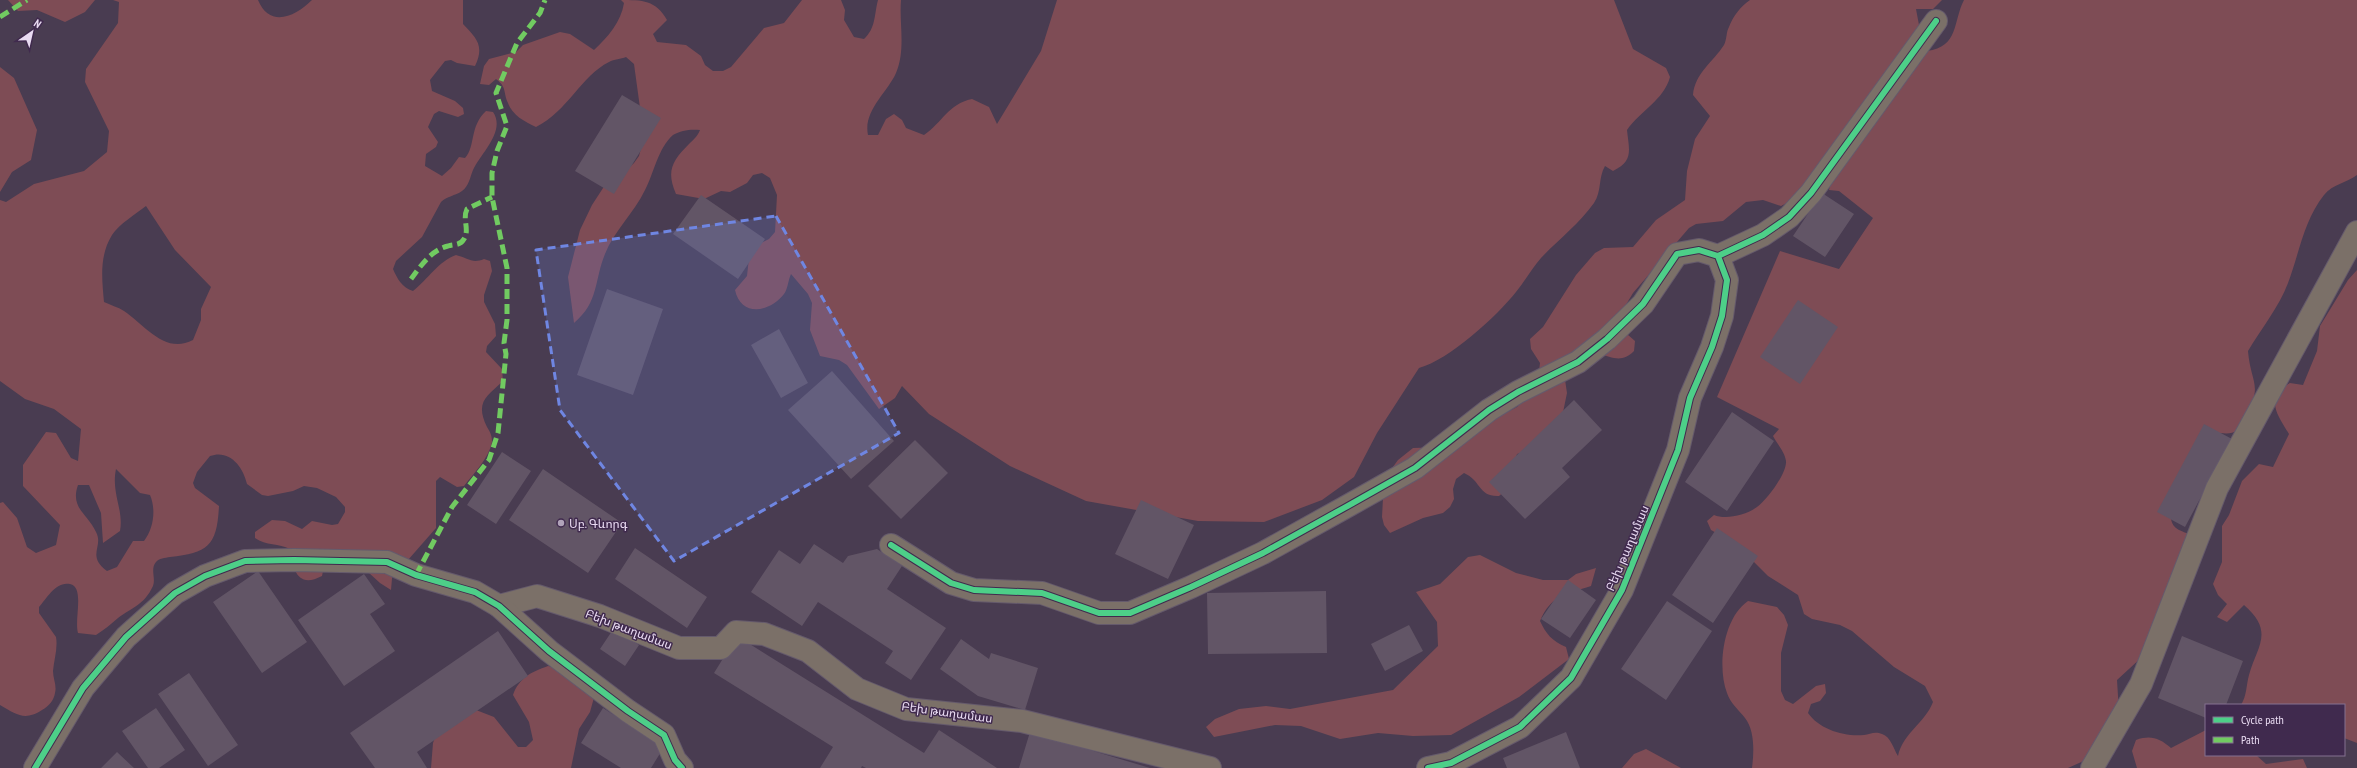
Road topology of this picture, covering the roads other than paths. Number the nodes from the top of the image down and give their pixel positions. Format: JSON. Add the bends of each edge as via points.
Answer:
{"nodes":[{"id":1,"x":1936,"y":21,"type":"dead end"},
{"id":2,"x":2357,"y":232,"type":"edge"},
{"id":3,"x":1718,"y":256,"type":"junction"},
{"id":4,"x":891,"y":545,"type":"dead end"},
{"id":5,"x":499,"y":606,"type":"junction"},
{"id":6,"x":35,"y":768,"type":"edge"},
{"id":7,"x":682,"y":768,"type":"edge"},
{"id":8,"x":1210,"y":768,"type":"edge"},
{"id":9,"x":1428,"y":768,"type":"edge"},
{"id":10,"x":2092,"y":768,"type":"edge"}],
"edges":[{"from":1,"to":3,"type":"street","via":[[1811,193],[1789,217],[1763,235]]},
{"from":2,"to":10,"type":"street","via":[[2217,488],[2141,684]]},
{"from":3,"to":4,"type":"street","via":[[1699,250],[1677,254],[1643,304],[1607,339],[1578,362],[1518,392],[1489,410],[1415,468],[1263,553],[1130,613],[1099,614],[1042,593],[974,590],[951,583]]},
{"from":3,"to":9,"type":"street","name":"Բեխ թաղամաս","via":[[1727,280],[1722,316],[1690,398],[1678,450],[1622,590],[1571,678],[1520,727],[1451,763]]},
{"from":5,"to":6,"type":"street","via":[[475,592],[416,575],[387,562],[245,561],[205,576],[175,594],[126,637],[83,688]]},
{"from":5,"to":7,"type":"street","via":[[549,651],[664,735],[675,760]]},
{"from":5,"to":8,"type":"street","name":"Բեխ թաղամաս","via":[[537,596],[600,616],[679,648],[721,648],[736,632],[764,634],[808,651],[857,689],[906,709],[1022,721]]}]}
